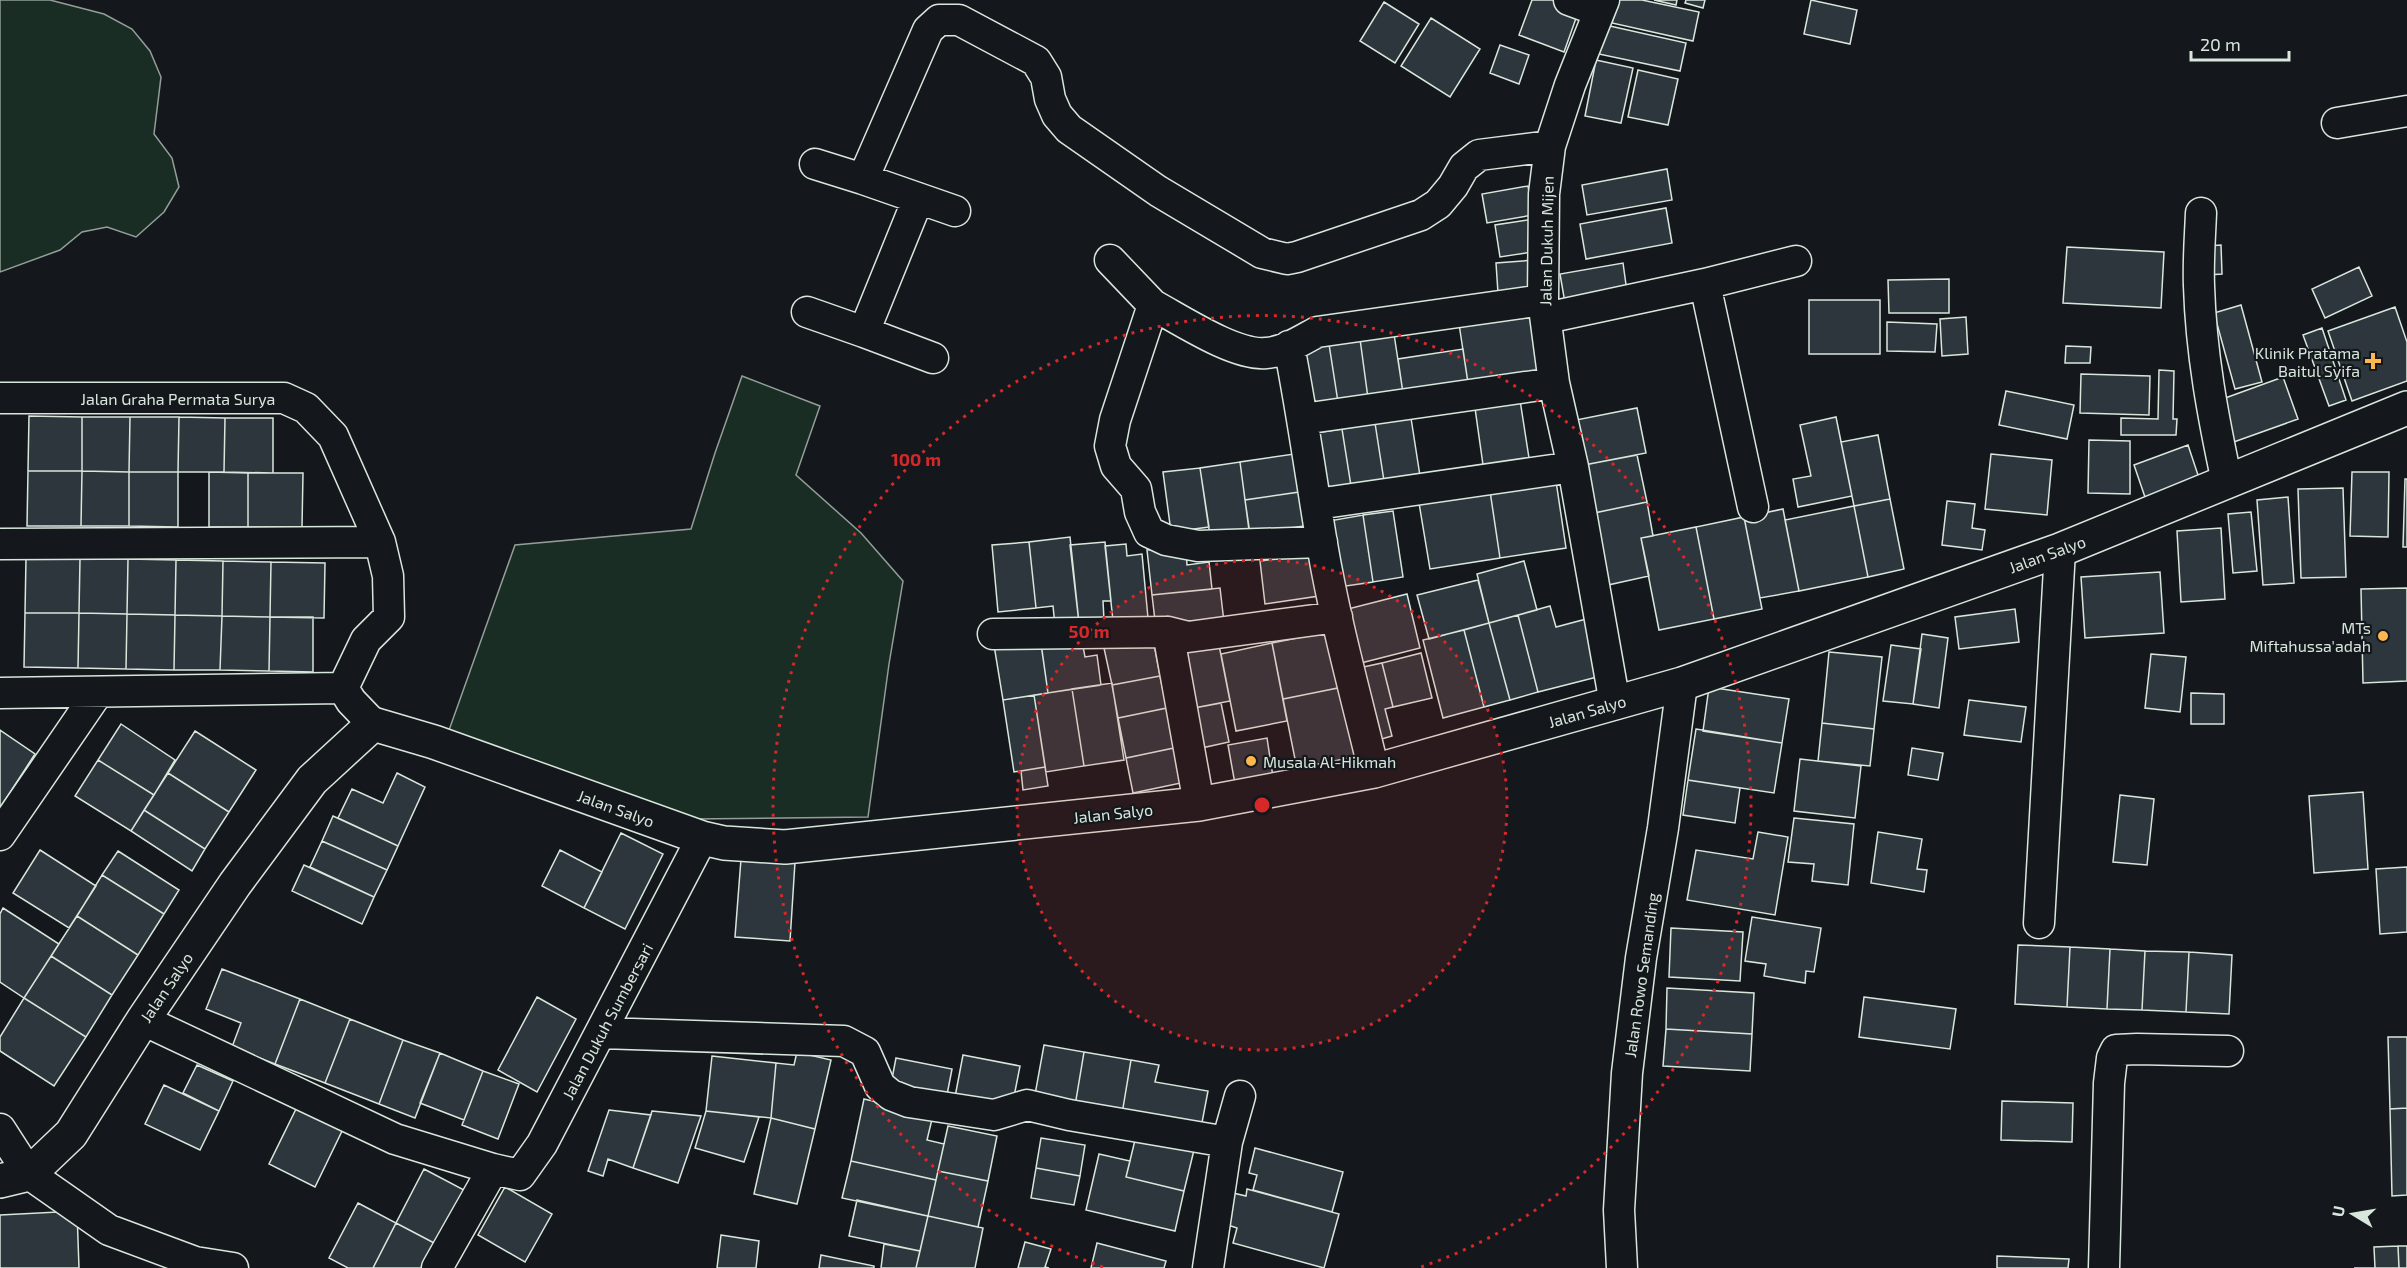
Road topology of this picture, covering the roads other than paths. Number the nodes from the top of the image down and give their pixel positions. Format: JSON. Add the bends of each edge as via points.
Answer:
{"nodes":[{"id":1,"x":1569,"y":0,"type":"edge"},
{"id":2,"x":1601,"y":5,"type":"edge"},
{"id":3,"x":2407,"y":111,"type":"edge"},
{"id":4,"x":2337,"y":123,"type":"dead end"},
{"id":5,"x":1550,"y":146,"type":"junction"},
{"id":6,"x":815,"y":164,"type":"dead end"},
{"id":7,"x":863,"y":179,"type":"junction"},
{"id":8,"x":918,"y":199,"type":"junction"},
{"id":9,"x":955,"y":211,"type":"dead end"},
{"id":10,"x":2201,"y":213,"type":"dead end"},
{"id":11,"x":1110,"y":260,"type":"dead end"},
{"id":12,"x":1796,"y":261,"type":"dead end"},
{"id":13,"x":1705,"y":284,"type":"junction"},
{"id":14,"x":1152,"y":305,"type":"junction"},
{"id":15,"x":1544,"y":309,"type":"junction"},
{"id":16,"x":807,"y":312,"type":"dead end"},
{"id":17,"x":864,"y":332,"type":"junction"},
{"id":18,"x":1289,"y":346,"type":"junction"},
{"id":19,"x":933,"y":358,"type":"dead end"},
{"id":20,"x":1554,"y":383,"type":"junction"},
{"id":21,"x":0,"y":398,"type":"edge"},
{"id":22,"x":2407,"y":408,"type":"edge"},
{"id":23,"x":1304,"y":419,"type":"junction"},
{"id":24,"x":1573,"y":467,"type":"junction"},
{"id":25,"x":2227,"y":482,"type":"junction"},
{"id":26,"x":1317,"y":504,"type":"junction"},
{"id":27,"x":1753,"y":507,"type":"dead end"},
{"id":28,"x":380,"y":542,"type":"junction"},
{"id":29,"x":1322,"y":543,"type":"junction"},
{"id":30,"x":0,"y":544,"type":"edge"},
{"id":31,"x":2060,"y":550,"type":"junction"},
{"id":32,"x":1337,"y":617,"type":"junction"},
{"id":33,"x":1168,"y":632,"type":"junction"},
{"id":34,"x":993,"y":634,"type":"dead end"},
{"id":35,"x":1682,"y":684,"type":"junction"},
{"id":36,"x":343,"y":688,"type":"junction"},
{"id":37,"x":98,"y":692,"type":"junction"},
{"id":38,"x":0,"y":693,"type":"edge"},
{"id":39,"x":1615,"y":704,"type":"junction"},
{"id":40,"x":373,"y":724,"type":"junction"},
{"id":41,"x":1374,"y":771,"type":"junction"},
{"id":42,"x":1199,"y":804,"type":"junction"},
{"id":43,"x":0,"y":835,"type":"edge"},
{"id":44,"x":702,"y":838,"type":"junction"},
{"id":45,"x":2039,"y":923,"type":"dead end"},
{"id":46,"x":143,"y":1020,"type":"junction"},
{"id":47,"x":601,"y":1033,"type":"junction"},
{"id":48,"x":2228,"y":1051,"type":"dead end"},
{"id":49,"x":1240,"y":1096,"type":"dead end"},
{"id":50,"x":0,"y":1129,"type":"edge"},
{"id":51,"x":1227,"y":1142,"type":"junction"},
{"id":52,"x":493,"y":1169,"type":"junction"},
{"id":53,"x":14,"y":1178,"type":"edge"},
{"id":54,"x":195,"y":1265,"type":"edge"},
{"id":55,"x":233,"y":1268,"type":"edge"},
{"id":56,"x":436,"y":1268,"type":"edge"},
{"id":57,"x":1208,"y":1268,"type":"edge"},
{"id":58,"x":1622,"y":1268,"type":"edge"},
{"id":59,"x":2104,"y":1268,"type":"edge"}],
"edges":[{"from":1,"to":2,"type":"street"},
{"from":2,"to":5,"type":"street","name":"Jalan Dukuh Mijen"},
{"from":3,"to":4,"type":"street"},
{"from":5,"to":7,"type":"street","via":[[1479,155],[1464,167],[1438,204],[1421,215],[1297,257],[1274,257],[1158,191],[1069,129],[1057,115],[1046,77],[1036,61],[959,20],[939,20],[928,30]]},
{"from":5,"to":15,"type":"street","name":"Jalan Dukuh Mijen","via":[[1544,194]]},
{"from":6,"to":7,"type":"street"},
{"from":7,"to":8,"type":"street"},
{"from":8,"to":9,"type":"street"},
{"from":8,"to":17,"type":"street"},
{"from":10,"to":25,"type":"street","via":[[2199,286],[2203,348]]},
{"from":11,"to":14,"type":"street"},
{"from":12,"to":13,"type":"street"},
{"from":13,"to":15,"type":"street"},
{"from":13,"to":27,"type":"street"},
{"from":14,"to":18,"type":"street","via":[[1232,347],[1267,353]]},
{"from":14,"to":29,"type":"street","via":[[1110,446],[1116,466],[1136,489],[1149,531],[1166,540],[1198,546]]},
{"from":15,"to":18,"type":"street","via":[[1317,332]]},
{"from":15,"to":20,"type":"street","name":"Jalan Dukuh Mijen"},
{"from":16,"to":17,"type":"street"},
{"from":17,"to":19,"type":"street"},
{"from":18,"to":23,"type":"street"},
{"from":20,"to":23,"type":"street"},
{"from":20,"to":24,"type":"street","name":"Jalan Dukuh Mijen"},
{"from":21,"to":28,"type":"street","name":"Jalan Graha Permata Surya","via":[[284,398],[306,408],[333,436]]},
{"from":22,"to":25,"type":"street","name":"Jalan Salyo"},
{"from":23,"to":26,"type":"street"},
{"from":24,"to":26,"type":"street"},
{"from":24,"to":39,"type":"street","name":"Jalan Dukuh Mijen"},
{"from":25,"to":31,"type":"street","name":"Jalan Salyo"},
{"from":26,"to":29,"type":"street"},
{"from":28,"to":30,"type":"street"},
{"from":28,"to":36,"type":"street","name":"Jalan Graha Permata Surya","via":[[388,576],[389,617],[366,640]]},
{"from":29,"to":32,"type":"street"},
{"from":31,"to":35,"type":"street","name":"Jalan Salyo"},
{"from":31,"to":45,"type":"street"},
{"from":32,"to":33,"type":"street","via":[[1188,637]]},
{"from":32,"to":41,"type":"street"},
{"from":33,"to":34,"type":"street"},
{"from":33,"to":42,"type":"street"},
{"from":35,"to":39,"type":"street","name":"Jalan Salyo"},
{"from":35,"to":58,"type":"street","name":"Jalan Rowo Semanding","via":[[1627,1073],[1619,1210]]},
{"from":36,"to":37,"type":"street"},
{"from":36,"to":40,"type":"street"},
{"from":37,"to":38,"type":"street"},
{"from":37,"to":43,"type":"street"},
{"from":39,"to":41,"type":"street","name":"Jalan Salyo"},
{"from":40,"to":44,"type":"street","name":"Jalan Salyo"},
{"from":40,"to":46,"type":"street","name":"Jalan Salyo","via":[[312,780],[235,884]]},
{"from":41,"to":42,"type":"street","name":"Jalan Salyo"},
{"from":42,"to":44,"type":"street","name":"Jalan Salyo","via":[[785,847]]},
{"from":44,"to":47,"type":"street","name":"Jalan Dukuh Sumbersari"},
{"from":46,"to":52,"type":"street","name":"Jalan Dukuh Sumbersari","via":[[395,1139]]},
{"from":46,"to":53,"type":"street","name":"Jalan Salyo","via":[[71,1134]]},
{"from":47,"to":51,"type":"street","via":[[844,1041],[865,1052],[880,1086],[909,1102],[994,1116],[1027,1105]]},
{"from":47,"to":52,"type":"street","name":"Jalan Dukuh Sumbersari","via":[[542,1144],[520,1175]]},
{"from":48,"to":59,"type":"street","via":[[2116,1050],[2109,1083]]},
{"from":49,"to":51,"type":"street"},
{"from":50,"to":53,"type":"street"},
{"from":51,"to":57,"type":"street"},
{"from":52,"to":56,"type":"street"},
{"from":53,"to":54,"type":"street","via":[[109,1230]]},
{"from":54,"to":55,"type":"street"}]}
